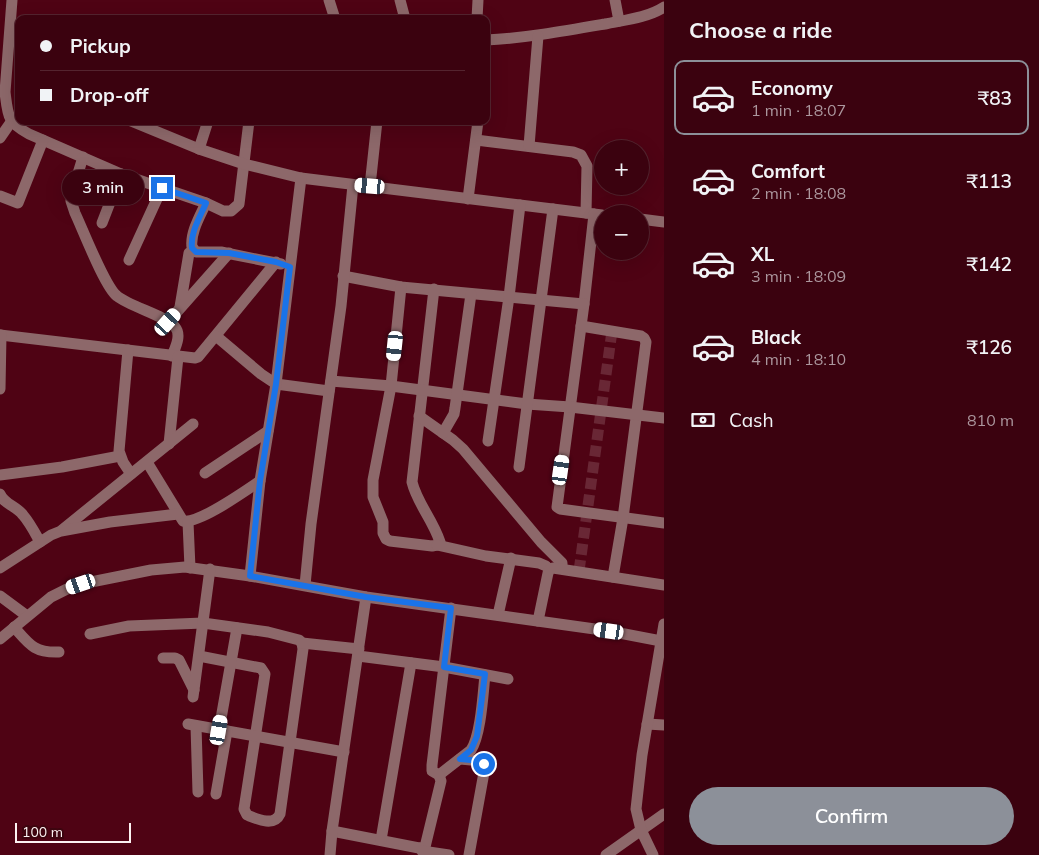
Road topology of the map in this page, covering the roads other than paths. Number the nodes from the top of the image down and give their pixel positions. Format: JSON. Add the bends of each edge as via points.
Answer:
{"nodes":[{"id":1,"x":12,"y":0,"type":"edge"},
{"id":2,"x":329,"y":0,"type":"edge"},
{"id":3,"x":400,"y":0,"type":"edge"},
{"id":4,"x":478,"y":0,"type":"edge"},
{"id":5,"x":615,"y":0,"type":"edge"},
{"id":6,"x":664,"y":7,"type":"edge"},
{"id":7,"x":334,"y":15,"type":"edge"},
{"id":8,"x":404,"y":15,"type":"edge"},
{"id":9,"x":477,"y":15,"type":"edge"},
{"id":10,"x":619,"y":21,"type":"junction"},
{"id":11,"x":538,"y":36,"type":"junction"},
{"id":12,"x":490,"y":40,"type":"edge"},
{"id":13,"x":8,"y":70,"type":"junction"},
{"id":14,"x":15,"y":73,"type":"edge"},
{"id":15,"x":3,"y":91,"type":"edge"},
{"id":16,"x":11,"y":122,"type":"junction"},
{"id":17,"x":15,"y":125,"type":"edge"},
{"id":18,"x":15,"y":125,"type":"edge"},
{"id":19,"x":207,"y":125,"type":"edge"},
{"id":20,"x":249,"y":125,"type":"edge"},
{"id":21,"x":377,"y":125,"type":"edge"},
{"id":22,"x":478,"y":125,"type":"edge"},
{"id":23,"x":160,"y":127,"type":"edge"},
{"id":24,"x":0,"y":138,"type":"edge"},
{"id":25,"x":43,"y":140,"type":"junction"},
{"id":26,"x":476,"y":140,"type":"junction"},
{"id":27,"x":529,"y":146,"type":"junction"},
{"id":28,"x":199,"y":149,"type":"junction"},
{"id":29,"x":83,"y":157,"type":"junction"},
{"id":30,"x":244,"y":164,"type":"junction"},
{"id":31,"x":121,"y":174,"type":"junction"},
{"id":32,"x":301,"y":178,"type":"junction"},
{"id":33,"x":354,"y":185,"type":"junction"},
{"id":34,"x":370,"y":186,"type":"junction"},
{"id":35,"x":162,"y":188,"type":"junction"},
{"id":36,"x":0,"y":196,"type":"edge"},
{"id":37,"x":468,"y":199,"type":"junction"},
{"id":38,"x":206,"y":203,"type":"junction"},
{"id":39,"x":520,"y":205,"type":"junction"},
{"id":40,"x":553,"y":209,"type":"junction"},
{"id":41,"x":594,"y":214,"type":"edge"},
{"id":42,"x":649,"y":220,"type":"edge"},
{"id":43,"x":664,"y":222,"type":"edge"},
{"id":44,"x":102,"y":223,"type":"dead end"},
{"id":45,"x":189,"y":253,"type":"dead end"},
{"id":46,"x":229,"y":253,"type":"junction"},
{"id":47,"x":129,"y":260,"type":"dead end"},
{"id":48,"x":276,"y":262,"type":"junction"},
{"id":49,"x":290,"y":267,"type":"junction"},
{"id":50,"x":343,"y":276,"type":"junction"},
{"id":51,"x":401,"y":287,"type":"junction"},
{"id":52,"x":434,"y":289,"type":"junction"},
{"id":53,"x":471,"y":294,"type":"junction"},
{"id":54,"x":509,"y":297,"type":"junction"},
{"id":55,"x":541,"y":300,"type":"junction"},
{"id":56,"x":584,"y":304,"type":"junction"},
{"id":57,"x":180,"y":308,"type":"junction"},
{"id":58,"x":168,"y":322,"type":"junction"},
{"id":59,"x":581,"y":326,"type":"junction"},
{"id":60,"x":1,"y":335,"type":"edge"},
{"id":61,"x":216,"y":336,"type":"junction"},
{"id":62,"x":128,"y":350,"type":"junction"},
{"id":63,"x":175,"y":357,"type":"junction"},
{"id":64,"x":276,"y":384,"type":"junction"},
{"id":65,"x":330,"y":386,"type":"junction"},
{"id":66,"x":391,"y":386,"type":"junction"},
{"id":67,"x":0,"y":389,"type":"edge"},
{"id":68,"x":422,"y":390,"type":"junction"},
{"id":69,"x":457,"y":394,"type":"junction"},
{"id":70,"x":493,"y":400,"type":"junction"},
{"id":71,"x":527,"y":404,"type":"junction"},
{"id":72,"x":570,"y":407,"type":"junction"},
{"id":73,"x":636,"y":415,"type":"junction"},
{"id":74,"x":419,"y":416,"type":"junction"},
{"id":75,"x":664,"y":418,"type":"edge"},
{"id":76,"x":193,"y":424,"type":"dead end"},
{"id":77,"x":268,"y":431,"type":"junction"},
{"id":78,"x":443,"y":433,"type":"junction"},
{"id":79,"x":488,"y":441,"type":"dead end"},
{"id":80,"x":168,"y":444,"type":"junction"},
{"id":81,"x":120,"y":456,"type":"junction"},
{"id":82,"x":147,"y":462,"type":"junction"},
{"id":83,"x":519,"y":467,"type":"dead end"},
{"id":84,"x":205,"y":473,"type":"dead end"},
{"id":85,"x":0,"y":474,"type":"edge"},
{"id":86,"x":131,"y":474,"type":"junction"},
{"id":87,"x":260,"y":481,"type":"junction"},
{"id":88,"x":0,"y":494,"type":"edge"},
{"id":89,"x":178,"y":514,"type":"junction"},
{"id":90,"x":623,"y":518,"type":"junction"},
{"id":91,"x":188,"y":522,"type":"junction"},
{"id":92,"x":664,"y":523,"type":"edge"},
{"id":93,"x":61,"y":532,"type":"junction"},
{"id":94,"x":40,"y":542,"type":"junction"},
{"id":95,"x":437,"y":545,"type":"junction"},
{"id":96,"x":511,"y":558,"type":"junction"},
{"id":97,"x":546,"y":566,"type":"dead end"},
{"id":98,"x":0,"y":568,"type":"edge"},
{"id":99,"x":190,"y":568,"type":"junction"},
{"id":100,"x":562,"y":568,"type":"junction"},
{"id":101,"x":210,"y":569,"type":"junction"},
{"id":102,"x":250,"y":576,"type":"junction"},
{"id":103,"x":613,"y":577,"type":"junction"},
{"id":104,"x":664,"y":585,"type":"edge"},
{"id":105,"x":304,"y":586,"type":"junction"},
{"id":106,"x":0,"y":596,"type":"edge"},
{"id":107,"x":366,"y":597,"type":"junction"},
{"id":108,"x":451,"y":608,"type":"junction"},
{"id":109,"x":498,"y":615,"type":"junction"},
{"id":110,"x":27,"y":616,"type":"junction"},
{"id":111,"x":538,"y":621,"type":"junction"},
{"id":112,"x":203,"y":623,"type":"junction"},
{"id":113,"x":664,"y":624,"type":"edge"},
{"id":114,"x":14,"y":627,"type":"junction"},
{"id":115,"x":237,"y":628,"type":"junction"},
{"id":116,"x":90,"y":634,"type":"dead end"},
{"id":117,"x":0,"y":639,"type":"edge"},
{"id":118,"x":662,"y":641,"type":"junction"},
{"id":119,"x":302,"y":643,"type":"junction"},
{"id":120,"x":59,"y":652,"type":"dead end"},
{"id":121,"x":358,"y":652,"type":"junction"},
{"id":122,"x":199,"y":656,"type":"junction"},
{"id":123,"x":163,"y":658,"type":"dead end"},
{"id":124,"x":230,"y":662,"type":"junction"},
{"id":125,"x":411,"y":663,"type":"junction"},
{"id":126,"x":444,"y":667,"type":"junction"},
{"id":127,"x":485,"y":674,"type":"junction"},
{"id":128,"x":508,"y":679,"type":"dead end"},
{"id":129,"x":647,"y":724,"type":"junction"},
{"id":130,"x":664,"y":725,"type":"edge"},
{"id":131,"x":223,"y":730,"type":"junction"},
{"id":132,"x":256,"y":736,"type":"junction"},
{"id":133,"x":291,"y":742,"type":"junction"},
{"id":134,"x":344,"y":752,"type":"junction"},
{"id":135,"x":460,"y":759,"type":"junction"},
{"id":136,"x":440,"y":776,"type":"junction"},
{"id":137,"x":198,"y":792,"type":"dead end"},
{"id":138,"x":216,"y":794,"type":"dead end"},
{"id":139,"x":664,"y":814,"type":"edge"},
{"id":140,"x":332,"y":830,"type":"junction"},
{"id":141,"x":641,"y":830,"type":"junction"},
{"id":142,"x":381,"y":840,"type":"junction"},
{"id":143,"x":422,"y":851,"type":"edge"},
{"id":144,"x":330,"y":855,"type":"edge"},
{"id":145,"x":449,"y":855,"type":"edge"},
{"id":146,"x":469,"y":855,"type":"edge"},
{"id":147,"x":606,"y":855,"type":"edge"},
{"id":148,"x":653,"y":855,"type":"edge"}],
"edges":[{"from":1,"to":13,"type":"street"},
{"from":2,"to":7,"type":"street"},
{"from":3,"to":8,"type":"street"},
{"from":4,"to":9,"type":"street"},
{"from":5,"to":10,"type":"street"},
{"from":6,"to":10,"type":"street"},
{"from":10,"to":11,"type":"street"},
{"from":11,"to":12,"type":"street"},
{"from":11,"to":27,"type":"street"},
{"from":13,"to":14,"type":"street"},
{"from":13,"to":15,"type":"street"},
{"from":15,"to":16,"type":"street"},
{"from":16,"to":18,"type":"street"},
{"from":16,"to":24,"type":"street"},
{"from":17,"to":25,"type":"street"},
{"from":19,"to":28,"type":"street"},
{"from":20,"to":30,"type":"street"},
{"from":21,"to":34,"type":"street"},
{"from":22,"to":26,"type":"street"},
{"from":23,"to":28,"type":"street"},
{"from":25,"to":29,"type":"street"},
{"from":25,"to":36,"type":"street","via":[[18,203]]},
{"from":26,"to":27,"type":"street"},
{"from":26,"to":37,"type":"street"},
{"from":27,"to":41,"type":"street","via":[[580,155],[586,166]]},
{"from":28,"to":30,"type":"street"},
{"from":29,"to":31,"type":"street"},
{"from":29,"to":58,"type":"street","via":[[71,201],[107,283],[117,296]]},
{"from":30,"to":32,"type":"street"},
{"from":30,"to":38,"type":"street","via":[[239,204],[235,209],[223,211]]},
{"from":31,"to":35,"type":"street"},
{"from":31,"to":44,"type":"street"},
{"from":32,"to":33,"type":"street"},
{"from":32,"to":49,"type":"street"},
{"from":33,"to":34,"type":"street"},
{"from":33,"to":50,"type":"street"},
{"from":34,"to":37,"type":"street"},
{"from":35,"to":38,"type":"street"},
{"from":35,"to":47,"type":"street"},
{"from":37,"to":39,"type":"street"},
{"from":38,"to":46,"type":"street","via":[[191,242],[192,248],[203,253]]},
{"from":39,"to":40,"type":"street"},
{"from":39,"to":54,"type":"street"},
{"from":40,"to":41,"type":"street"},
{"from":40,"to":55,"type":"street"},
{"from":41,"to":56,"type":"street"},
{"from":42,"to":43,"type":"street"},
{"from":45,"to":57,"type":"street"},
{"from":46,"to":48,"type":"street"},
{"from":46,"to":57,"type":"street"},
{"from":48,"to":49,"type":"street"},
{"from":48,"to":61,"type":"street"},
{"from":49,"to":64,"type":"street"},
{"from":50,"to":51,"type":"street"},
{"from":50,"to":65,"type":"street"},
{"from":51,"to":52,"type":"street"},
{"from":51,"to":66,"type":"street"},
{"from":52,"to":53,"type":"street"},
{"from":52,"to":68,"type":"street"},
{"from":53,"to":54,"type":"street"},
{"from":53,"to":69,"type":"street"},
{"from":54,"to":55,"type":"street"},
{"from":54,"to":70,"type":"street"},
{"from":55,"to":56,"type":"street"},
{"from":55,"to":71,"type":"street"},
{"from":56,"to":59,"type":"street"},
{"from":57,"to":58,"type":"street"},
{"from":58,"to":63,"type":"street","via":[[178,332]]},
{"from":59,"to":72,"type":"street"},
{"from":59,"to":73,"type":"street","via":[[644,338]]},
{"from":60,"to":62,"type":"street"},
{"from":60,"to":67,"type":"street"},
{"from":61,"to":63,"type":"street","via":[[198,357]]},
{"from":61,"to":64,"type":"street"},
{"from":62,"to":63,"type":"street"},
{"from":62,"to":81,"type":"street"},
{"from":63,"to":80,"type":"street"},
{"from":64,"to":65,"type":"street"},
{"from":64,"to":77,"type":"street"},
{"from":65,"to":66,"type":"street"},
{"from":65,"to":105,"type":"street"},
{"from":66,"to":68,"type":"street"},
{"from":66,"to":95,"type":"street","via":[[373,480],[373,497],[383,522],[383,533],[390,541]]},
{"from":68,"to":69,"type":"street"},
{"from":68,"to":74,"type":"street"},
{"from":69,"to":70,"type":"street"},
{"from":69,"to":78,"type":"street","via":[[454,414]]},
{"from":70,"to":71,"type":"street"},
{"from":70,"to":79,"type":"street"},
{"from":71,"to":72,"type":"street"},
{"from":71,"to":83,"type":"street"},
{"from":72,"to":73,"type":"street"},
{"from":72,"to":90,"type":"street","via":[[557,507]]},
{"from":73,"to":75,"type":"street"},
{"from":73,"to":90,"type":"street"},
{"from":74,"to":78,"type":"street"},
{"from":74,"to":95,"type":"street","via":[[412,482],[414,493],[438,536],[440,542]]},
{"from":76,"to":80,"type":"street"},
{"from":77,"to":84,"type":"street"},
{"from":77,"to":87,"type":"street"},
{"from":78,"to":100,"type":"street","via":[[463,449],[562,563]]},
{"from":80,"to":82,"type":"street"},
{"from":81,"to":85,"type":"street"},
{"from":81,"to":86,"type":"street"},
{"from":82,"to":86,"type":"street"},
{"from":82,"to":89,"type":"street"},
{"from":86,"to":93,"type":"street"},
{"from":87,"to":91,"type":"street"},
{"from":87,"to":102,"type":"street"},
{"from":88,"to":94,"type":"street","via":[[24,515]]},
{"from":89,"to":91,"type":"street"},
{"from":89,"to":93,"type":"street"},
{"from":90,"to":92,"type":"street"},
{"from":90,"to":103,"type":"street"},
{"from":91,"to":99,"type":"street"},
{"from":93,"to":94,"type":"street"},
{"from":94,"to":98,"type":"street"},
{"from":95,"to":96,"type":"street"},
{"from":96,"to":97,"type":"street"},
{"from":96,"to":109,"type":"street"},
{"from":99,"to":101,"type":"street"},
{"from":99,"to":110,"type":"street","via":[[151,570],[67,588]]},
{"from":100,"to":103,"type":"street"},
{"from":100,"to":111,"type":"street","via":[[550,569],[548,573]]},
{"from":101,"to":102,"type":"street"},
{"from":101,"to":112,"type":"street"},
{"from":102,"to":105,"type":"street"},
{"from":103,"to":104,"type":"street"},
{"from":105,"to":107,"type":"street"},
{"from":106,"to":110,"type":"street"},
{"from":107,"to":108,"type":"street"},
{"from":107,"to":121,"type":"street"},
{"from":108,"to":109,"type":"street"},
{"from":108,"to":126,"type":"street"},
{"from":109,"to":111,"type":"street"},
{"from":110,"to":114,"type":"street"},
{"from":111,"to":118,"type":"street"},
{"from":112,"to":115,"type":"street"},
{"from":112,"to":116,"type":"street","via":[[129,626]]},
{"from":112,"to":122,"type":"street"},
{"from":113,"to":118,"type":"street"},
{"from":114,"to":117,"type":"street"},
{"from":114,"to":120,"type":"street","via":[[35,649]]},
{"from":115,"to":119,"type":"street","via":[[268,632]]},
{"from":115,"to":124,"type":"street"},
{"from":118,"to":129,"type":"street"},
{"from":119,"to":121,"type":"street"},
{"from":119,"to":133,"type":"street"},
{"from":121,"to":125,"type":"street"},
{"from":121,"to":134,"type":"street"},
{"from":122,"to":123,"type":"street","via":[[194,694],[179,660]]},
{"from":122,"to":124,"type":"street"},
{"from":124,"to":131,"type":"street"},
{"from":124,"to":132,"type":"street","via":[[264,670]]},
{"from":125,"to":126,"type":"street"},
{"from":125,"to":142,"type":"street"},
{"from":126,"to":127,"type":"street"},
{"from":126,"to":136,"type":"street","via":[[432,765],[432,771]]},
{"from":127,"to":128,"type":"street"},
{"from":127,"to":135,"type":"street","via":[[476,740],[471,750]]},
{"from":129,"to":130,"type":"street"},
{"from":129,"to":141,"type":"street","via":[[636,809]]},
{"from":131,"to":132,"type":"street"},
{"from":131,"to":137,"type":"street","via":[[192,725]]},
{"from":131,"to":138,"type":"street"},
{"from":132,"to":133,"type":"street"},
{"from":132,"to":133,"type":"street","via":[[244,810],[246,816],[272,822],[280,814]]},
{"from":133,"to":134,"type":"street"},
{"from":134,"to":140,"type":"street"},
{"from":135,"to":136,"type":"street"},
{"from":135,"to":146,"type":"street","via":[[482,761],[485,768]]},
{"from":136,"to":143,"type":"street"},
{"from":139,"to":141,"type":"street"},
{"from":140,"to":142,"type":"street"},
{"from":140,"to":144,"type":"street"},
{"from":141,"to":147,"type":"street"},
{"from":141,"to":148,"type":"street"},
{"from":142,"to":143,"type":"street"},
{"from":143,"to":145,"type":"street"}]}
